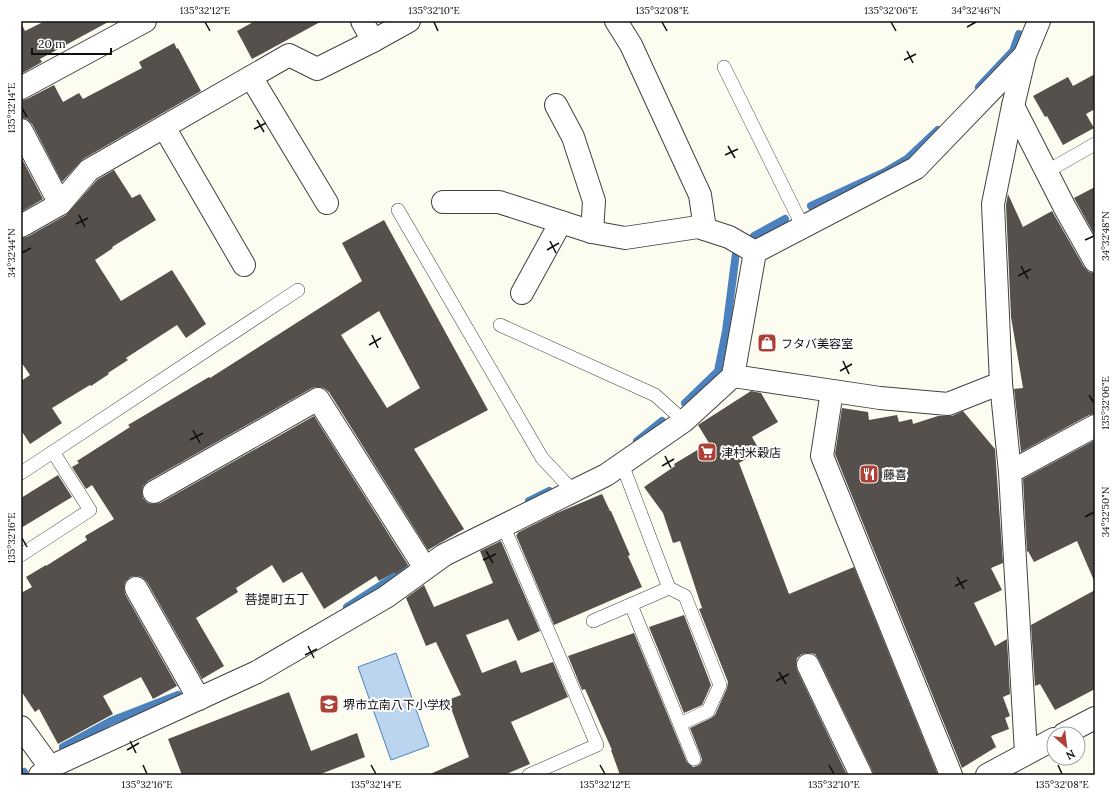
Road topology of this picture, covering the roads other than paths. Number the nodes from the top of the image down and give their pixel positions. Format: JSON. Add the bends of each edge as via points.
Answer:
{"nodes":[{"id":1,"x":145,"y":21,"type":"edge"},
{"id":2,"x":362,"y":21,"type":"edge"},
{"id":3,"x":410,"y":21,"type":"edge"},
{"id":4,"x":616,"y":21,"type":"edge"},
{"id":5,"x":1033,"y":26,"type":"edge"},
{"id":6,"x":373,"y":42,"type":"junction"},
{"id":7,"x":1025,"y":54,"type":"junction"},
{"id":8,"x":724,"y":67,"type":"dead end"},
{"id":9,"x":251,"y":77,"type":"junction"},
{"id":10,"x":21,"y":88,"type":"edge"},
{"id":11,"x":556,"y":105,"type":"dead end"},
{"id":12,"x":1013,"y":106,"type":"junction"},
{"id":13,"x":164,"y":127,"type":"junction"},
{"id":14,"x":21,"y":130,"type":"edge"},
{"id":15,"x":1095,"y":144,"type":"edge"},
{"id":16,"x":1046,"y":172,"type":"junction"},
{"id":17,"x":443,"y":202,"type":"dead end"},
{"id":18,"x":327,"y":203,"type":"dead end"},
{"id":19,"x":60,"y":204,"type":"junction"},
{"id":20,"x":398,"y":210,"type":"dead end"},
{"id":21,"x":561,"y":222,"type":"junction"},
{"id":22,"x":21,"y":226,"type":"edge"},
{"id":23,"x":803,"y":227,"type":"junction"},
{"id":24,"x":706,"y":229,"type":"junction"},
{"id":25,"x":592,"y":232,"type":"junction"},
{"id":26,"x":755,"y":252,"type":"junction"},
{"id":27,"x":1095,"y":261,"type":"edge"},
{"id":28,"x":244,"y":264,"type":"dead end"},
{"id":29,"x":298,"y":290,"type":"dead end"},
{"id":30,"x":522,"y":293,"type":"dead end"},
{"id":31,"x":500,"y":325,"type":"dead end"},
{"id":32,"x":733,"y":376,"type":"junction"},
{"id":33,"x":1001,"y":382,"type":"junction"},
{"id":34,"x":832,"y":391,"type":"junction"},
{"id":35,"x":684,"y":421,"type":"junction"},
{"id":36,"x":1095,"y":426,"type":"edge"},
{"id":37,"x":53,"y":452,"type":"junction"},
{"id":38,"x":622,"y":464,"type":"junction"},
{"id":39,"x":1010,"y":472,"type":"junction"},
{"id":40,"x":21,"y":473,"type":"edge"},
{"id":41,"x":573,"y":491,"type":"junction"},
{"id":42,"x":154,"y":492,"type":"dead end"},
{"id":43,"x":503,"y":526,"type":"junction"},
{"id":44,"x":21,"y":555,"type":"edge"},
{"id":45,"x":424,"y":568,"type":"junction"},
{"id":46,"x":136,"y":588,"type":"dead end"},
{"id":47,"x":669,"y":588,"type":"junction"},
{"id":48,"x":631,"y":605,"type":"junction"},
{"id":49,"x":593,"y":621,"type":"dead end"},
{"id":50,"x":808,"y":665,"type":"dead end"},
{"id":51,"x":199,"y":699,"type":"junction"},
{"id":52,"x":1095,"y":718,"type":"edge"},
{"id":53,"x":680,"y":724,"type":"junction"},
{"id":54,"x":1080,"y":726,"type":"edge"},
{"id":55,"x":21,"y":727,"type":"edge"},
{"id":56,"x":1046,"y":743,"type":"edge"},
{"id":57,"x":1026,"y":753,"type":"junction"},
{"id":58,"x":694,"y":760,"type":"dead end"},
{"id":59,"x":45,"y":771,"type":"edge"},
{"id":60,"x":529,"y":775,"type":"edge"},
{"id":61,"x":861,"y":775,"type":"edge"},
{"id":62,"x":951,"y":775,"type":"edge"},
{"id":63,"x":987,"y":775,"type":"edge"}],
"edges":[{"from":1,"to":10,"type":"street"},
{"from":2,"to":6,"type":"street"},
{"from":3,"to":6,"type":"street"},
{"from":4,"to":24,"type":"street","via":[[631,45],[700,195]]},
{"from":5,"to":7,"type":"street"},
{"from":6,"to":9,"type":"street","via":[[317,69],[290,55]]},
{"from":7,"to":12,"type":"street"},
{"from":7,"to":23,"type":"street","via":[[916,168]]},
{"from":8,"to":23,"type":"lane"},
{"from":9,"to":13,"type":"street"},
{"from":9,"to":18,"type":"street"},
{"from":11,"to":25,"type":"street","via":[[572,137],[594,201]]},
{"from":12,"to":16,"type":"street"},
{"from":12,"to":33,"type":"street","via":[[993,204]]},
{"from":13,"to":19,"type":"street","via":[[89,170]]},
{"from":13,"to":28,"type":"street"},
{"from":14,"to":19,"type":"street"},
{"from":15,"to":16,"type":"lane"},
{"from":16,"to":27,"type":"street"},
{"from":17,"to":21,"type":"street","via":[[500,202]]},
{"from":19,"to":22,"type":"street"},
{"from":20,"to":41,"type":"lane","via":[[542,458]]},
{"from":21,"to":25,"type":"street"},
{"from":21,"to":30,"type":"street"},
{"from":23,"to":26,"type":"street"},
{"from":24,"to":25,"type":"street","via":[[698,227],[625,238]]},
{"from":24,"to":26,"type":"street","via":[[729,237]]},
{"from":26,"to":32,"type":"street"},
{"from":29,"to":37,"type":"lane"},
{"from":31,"to":35,"type":"lane","via":[[655,395]]},
{"from":32,"to":34,"type":"street"},
{"from":32,"to":35,"type":"street"},
{"from":33,"to":34,"type":"street","via":[[948,404]]},
{"from":33,"to":39,"type":"street"},
{"from":34,"to":62,"type":"street","via":[[822,456]]},
{"from":35,"to":38,"type":"street"},
{"from":36,"to":39,"type":"street"},
{"from":37,"to":40,"type":"lane"},
{"from":37,"to":44,"type":"lane","via":[[90,510]]},
{"from":38,"to":41,"type":"street"},
{"from":38,"to":47,"type":"lane"},
{"from":39,"to":57,"type":"street"},
{"from":41,"to":43,"type":"street"},
{"from":42,"to":45,"type":"street","via":[[318,399]]},
{"from":43,"to":45,"type":"street","via":[[444,555]]},
{"from":43,"to":60,"type":"lane","via":[[597,745]]},
{"from":45,"to":51,"type":"street","via":[[386,597],[257,672]]},
{"from":46,"to":51,"type":"street"},
{"from":47,"to":48,"type":"lane"},
{"from":47,"to":53,"type":"lane","via":[[685,596],[720,685],[708,711]]},
{"from":48,"to":49,"type":"lane"},
{"from":48,"to":53,"type":"lane"},
{"from":50,"to":61,"type":"street"},
{"from":51,"to":59,"type":"street"},
{"from":52,"to":54,"type":"street"},
{"from":53,"to":58,"type":"lane"},
{"from":55,"to":59,"type":"street"},
{"from":56,"to":57,"type":"street"},
{"from":57,"to":63,"type":"street"}]}
